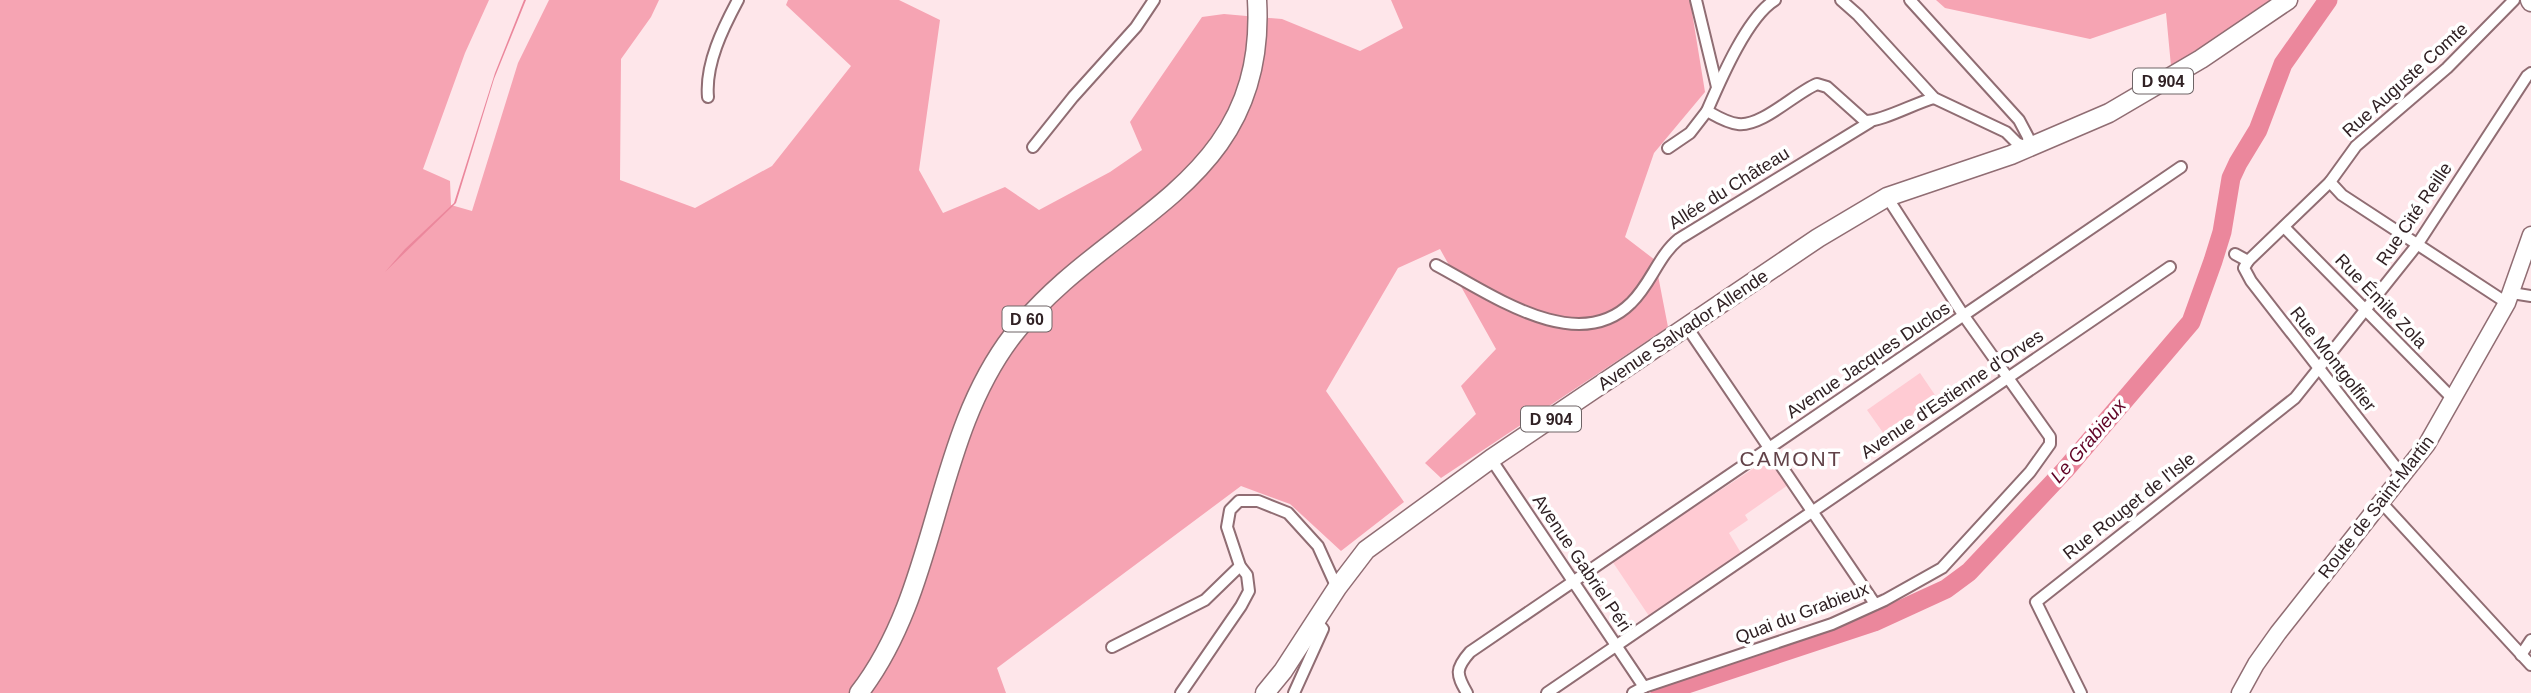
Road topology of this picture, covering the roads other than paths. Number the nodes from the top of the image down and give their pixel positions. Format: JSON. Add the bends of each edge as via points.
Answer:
{"nodes":[{"id":1,"x":738,"y":0,"type":"edge"},
{"id":2,"x":1154,"y":0,"type":"edge"},
{"id":3,"x":1257,"y":0,"type":"edge"},
{"id":4,"x":1696,"y":0,"type":"edge"},
{"id":5,"x":1775,"y":0,"type":"edge"},
{"id":6,"x":1841,"y":0,"type":"edge"},
{"id":7,"x":1910,"y":0,"type":"edge"},
{"id":8,"x":2288,"y":0,"type":"edge"},
{"id":9,"x":2531,"y":1,"type":"edge"},
{"id":10,"x":2512,"y":3,"type":"edge"},
{"id":11,"x":2531,"y":73,"type":"edge"},
{"id":12,"x":1717,"y":88,"type":"junction"},
{"id":13,"x":708,"y":97,"type":"dead end"},
{"id":14,"x":1934,"y":98,"type":"junction"},
{"id":15,"x":1707,"y":111,"type":"junction"},
{"id":16,"x":1870,"y":122,"type":"junction"},
{"id":17,"x":1033,"y":147,"type":"dead end"},
{"id":18,"x":1668,"y":148,"type":"dead end"},
{"id":19,"x":2029,"y":148,"type":"junction"},
{"id":20,"x":2181,"y":167,"type":"dead end"},
{"id":21,"x":2330,"y":182,"type":"junction"},
{"id":22,"x":1887,"y":197,"type":"junction"},
{"id":23,"x":2284,"y":227,"type":"junction"},
{"id":24,"x":2531,"y":235,"type":"edge"},
{"id":25,"x":2417,"y":245,"type":"junction"},
{"id":26,"x":2235,"y":254,"type":"dead end"},
{"id":27,"x":2248,"y":261,"type":"junction"},
{"id":28,"x":1436,"y":265,"type":"dead end"},
{"id":29,"x":2170,"y":267,"type":"dead end"},
{"id":30,"x":2531,"y":296,"type":"edge"},
{"id":31,"x":2510,"y":298,"type":"junction"},
{"id":32,"x":2366,"y":312,"type":"junction"},
{"id":33,"x":1964,"y":316,"type":"junction"},
{"id":34,"x":1688,"y":327,"type":"junction"},
{"id":35,"x":2319,"y":370,"type":"junction"},
{"id":36,"x":2007,"y":378,"type":"junction"},
{"id":37,"x":2453,"y":399,"type":"junction"},
{"id":38,"x":1769,"y":449,"type":"junction"},
{"id":39,"x":1492,"y":459,"type":"junction"},
{"id":40,"x":2402,"y":475,"type":"junction"},
{"id":41,"x":2380,"y":501,"type":"junction"},
{"id":42,"x":1812,"y":511,"type":"junction"},
{"id":43,"x":1240,"y":566,"type":"junction"},
{"id":44,"x":1573,"y":580,"type":"junction"},
{"id":45,"x":1337,"y":588,"type":"junction"},
{"id":46,"x":1875,"y":604,"type":"junction"},
{"id":47,"x":1316,"y":621,"type":"junction"},
{"id":48,"x":2531,"y":640,"type":"edge"},
{"id":49,"x":1617,"y":646,"type":"junction"},
{"id":50,"x":1112,"y":647,"type":"dead end"},
{"id":51,"x":2521,"y":655,"type":"junction"},
{"id":52,"x":2531,"y":665,"type":"edge"},
{"id":53,"x":1644,"y":687,"type":"junction"},
{"id":54,"x":859,"y":693,"type":"edge"},
{"id":55,"x":1181,"y":693,"type":"edge"},
{"id":56,"x":1265,"y":693,"type":"edge"},
{"id":57,"x":1294,"y":693,"type":"edge"},
{"id":58,"x":1467,"y":693,"type":"edge"},
{"id":59,"x":1547,"y":693,"type":"edge"},
{"id":60,"x":1633,"y":693,"type":"edge"},
{"id":61,"x":2081,"y":693,"type":"edge"},
{"id":62,"x":2240,"y":693,"type":"edge"}],
"edges":[{"from":1,"to":13,"type":"street","via":[[723,27],[709,75]]},
{"from":2,"to":17,"type":"street"},
{"from":3,"to":54,"type":"main road","number":"D 60","via":[[1254,68],[1222,140],[1186,184],[1037,307],[994,362],[976,395],[914,590],[893,640]]},
{"from":4,"to":12,"type":"street"},
{"from":5,"to":12,"type":"street","via":[[1757,16]]},
{"from":6,"to":14,"type":"street"},
{"from":7,"to":19,"type":"street","via":[[2019,120]]},
{"from":8,"to":19,"type":"main road","number":"D 904","via":[[2109,113]]},
{"from":9,"to":10,"type":"street","name":"Rue Auguste Comte"},
{"from":10,"to":21,"type":"street","name":"Rue Auguste Comte","via":[[2447,68],[2356,146]]},
{"from":11,"to":25,"type":"street","name":"Rue Cité Reille"},
{"from":12,"to":15,"type":"street"},
{"from":14,"to":16,"type":"street","name":"Allée du Château"},
{"from":14,"to":19,"type":"street"},
{"from":15,"to":16,"type":"street","via":[[1745,124],[1821,85]]},
{"from":15,"to":18,"type":"street","via":[[1690,133]]},
{"from":16,"to":28,"type":"street","name":"Allée du Château","via":[[1679,239],[1667,249],[1645,287],[1618,314],[1604,321],[1573,325],[1539,317]]},
{"from":19,"to":22,"type":"main road","name":"Avenue Salvador Allende","number":"D 904"},
{"from":20,"to":33,"type":"street","name":"Avenue Jacques Duclos"},
{"from":21,"to":23,"type":"street","name":"Rue Auguste Comte"},
{"from":21,"to":25,"type":"street"},
{"from":22,"to":33,"type":"street"},
{"from":22,"to":34,"type":"main road","name":"Avenue Salvador Allende","number":"D 904"},
{"from":23,"to":27,"type":"street","name":"Rue Auguste Comte"},
{"from":23,"to":32,"type":"street","name":"Rue Émile Zola"},
{"from":24,"to":31,"type":"main road","name":"Route de Saint-Martin"},
{"from":25,"to":31,"type":"street"},
{"from":25,"to":32,"type":"street","name":"Rue Cité Reille"},
{"from":26,"to":27,"type":"street"},
{"from":27,"to":35,"type":"street","name":"Rue Montgolfier","via":[[2246,274]]},
{"from":29,"to":36,"type":"street","name":"Avenue d'Estienne d'Orves"},
{"from":30,"to":31,"type":"street"},
{"from":31,"to":37,"type":"main road","name":"Route de Saint-Martin"},
{"from":32,"to":35,"type":"street","name":"Rue Cité Reille"},
{"from":32,"to":37,"type":"street","name":"Rue Émile Zola"},
{"from":33,"to":36,"type":"street"},
{"from":33,"to":38,"type":"street","name":"Avenue Jacques Duclos"},
{"from":34,"to":38,"type":"street"},
{"from":34,"to":39,"type":"main road","name":"Avenue Salvador Allende","number":"D 904"},
{"from":35,"to":40,"type":"street","name":"Rue Montgolfier"},
{"from":35,"to":61,"type":"street","name":"Rue Rouget de l'Isle","via":[[2295,398],[2036,602]]},
{"from":36,"to":42,"type":"street","name":"Avenue d'Estienne d'Orves"},
{"from":36,"to":46,"type":"street","name":"Quai du Grabieux","via":[[2050,444],[1942,568]]},
{"from":37,"to":40,"type":"main road","name":"Route de Saint-Martin"},
{"from":38,"to":42,"type":"street"},
{"from":38,"to":44,"type":"street","name":"Avenue Jacques Duclos"},
{"from":39,"to":44,"type":"street","name":"Avenue Gabriel Péri"},
{"from":39,"to":45,"type":"main road","name":"Avenue Salvador Allende","number":"D 904","via":[[1366,550]]},
{"from":40,"to":41,"type":"main road","name":"Route de Saint-Martin"},
{"from":41,"to":51,"type":"street"},
{"from":41,"to":62,"type":"main road","name":"Route de Saint-Martin","via":[[2278,633]]},
{"from":42,"to":46,"type":"street"},
{"from":42,"to":49,"type":"street","name":"Avenue d'Estienne d'Orves"},
{"from":43,"to":45,"type":"street","via":[[1227,527],[1230,510],[1239,501],[1258,501],[1288,513],[1318,546]]},
{"from":43,"to":50,"type":"street","via":[[1205,600]]},
{"from":43,"to":55,"type":"street","via":[[1247,575],[1249,591]]},
{"from":44,"to":49,"type":"street","name":"Avenue Gabriel Péri"},
{"from":44,"to":58,"type":"street","name":"Avenue Jacques Duclos","via":[[1470,652],[1460,663],[1458,677]]},
{"from":45,"to":47,"type":"main road","name":"Avenue Salvador Allende","number":"D 904"},
{"from":46,"to":53,"type":"street","name":"Quai du Grabieux","via":[[1815,630]]},
{"from":47,"to":56,"type":"main road","name":"Avenue Salvador Allende","number":"D 904"},
{"from":47,"to":57,"type":"street","via":[[1323,629]]},
{"from":48,"to":51,"type":"street"},
{"from":49,"to":53,"type":"street","name":"Avenue Gabriel Péri"},
{"from":49,"to":59,"type":"street","name":"Avenue d'Estienne d'Orves"},
{"from":51,"to":52,"type":"street"},
{"from":53,"to":60,"type":"street","name":"Quai du Grabieux"}]}
